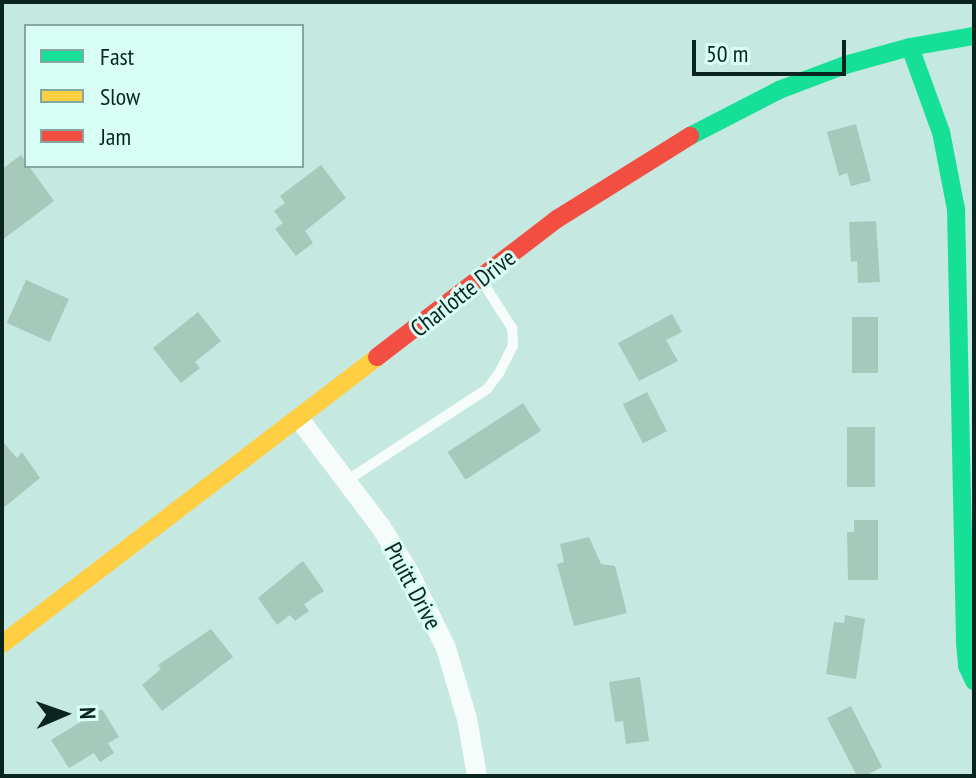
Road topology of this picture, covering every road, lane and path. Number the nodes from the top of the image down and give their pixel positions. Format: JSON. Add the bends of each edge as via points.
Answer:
{"nodes":[{"id":1,"x":974,"y":36,"type":"edge"},
{"id":2,"x":910,"y":47,"type":"junction"},
{"id":3,"x":481,"y":279,"type":"junction"},
{"id":4,"x":300,"y":420,"type":"junction"},
{"id":5,"x":346,"y":481,"type":"junction"},
{"id":6,"x":2,"y":644,"type":"edge"},
{"id":7,"x":974,"y":681,"type":"edge"},
{"id":8,"x":477,"y":776,"type":"edge"}],
"edges":[{"from":1,"to":2,"type":"street","name":"Charlotte Drive"},
{"from":2,"to":3,"type":"street","name":"Charlotte Drive","via":[[832,70],[722,117],[557,219]]},
{"from":2,"to":7,"type":"street","via":[[941,132],[956,209],[965,642]]},
{"from":3,"to":4,"type":"street","name":"Charlotte Drive"},
{"from":3,"to":5,"type":"lane","via":[[512,328],[513,345],[499,373],[487,389]]},
{"from":4,"to":5,"type":"street","name":"Pruitt Drive"},
{"from":4,"to":6,"type":"street","name":"Charlotte Drive"},
{"from":5,"to":8,"type":"street","name":"Pruitt Drive","via":[[410,574],[446,648]]}]}
